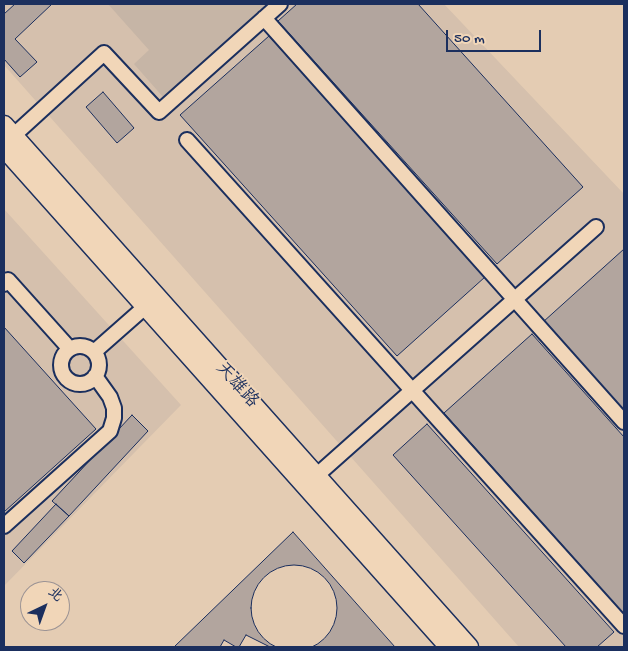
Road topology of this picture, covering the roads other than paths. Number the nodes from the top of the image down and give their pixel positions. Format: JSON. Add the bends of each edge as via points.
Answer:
{"nodes":[{"id":1,"x":280,"y":4,"type":"edge"},
{"id":2,"x":264,"y":18,"type":"junction"},
{"id":3,"x":7,"y":136,"type":"edge"},
{"id":4,"x":187,"y":140,"type":"dead end"},
{"id":5,"x":596,"y":227,"type":"dead end"},
{"id":6,"x":4,"y":284,"type":"edge"},
{"id":7,"x":515,"y":299,"type":"junction"},
{"id":8,"x":145,"y":307,"type":"junction"},
{"id":9,"x":69,"y":348,"type":"junction"},
{"id":10,"x":94,"y":352,"type":"junction"},
{"id":11,"x":95,"y":376,"type":"junction"},
{"id":12,"x":412,"y":390,"type":"junction"},
{"id":13,"x":624,"y":422,"type":"edge"},
{"id":14,"x":316,"y":476,"type":"junction"},
{"id":15,"x":4,"y":526,"type":"edge"},
{"id":16,"x":624,"y":626,"type":"edge"},
{"id":17,"x":449,"y":647,"type":"edge"},
{"id":18,"x":469,"y":647,"type":"edge"}],
"edges":[{"from":1,"to":2,"type":"lane"},
{"from":2,"to":3,"type":"lane","via":[[159,112],[104,53]]},
{"from":2,"to":7,"type":"lane"},
{"from":3,"to":8,"type":"main road","name":"天雄路"},
{"from":3,"to":14,"type":"main road","name":"天雄路"},
{"from":4,"to":12,"type":"lane"},
{"from":5,"to":7,"type":"lane"},
{"from":6,"to":9,"type":"lane","via":[[8,280]]},
{"from":7,"to":12,"type":"lane"},
{"from":7,"to":13,"type":"lane"},
{"from":8,"to":10,"type":"lane"},
{"from":8,"to":17,"type":"main road","name":"天雄路"},
{"from":9,"to":10,"type":"lane","via":[[85,346]]},
{"from":9,"to":11,"type":"lane","via":[[61,362],[66,378],[78,384]]},
{"from":10,"to":11,"type":"lane","via":[[99,364]]},
{"from":11,"to":15,"type":"lane","via":[[114,408],[110,430]]},
{"from":12,"to":14,"type":"lane"},
{"from":12,"to":16,"type":"lane"},
{"from":14,"to":18,"type":"main road","name":"天雄路"}]}
